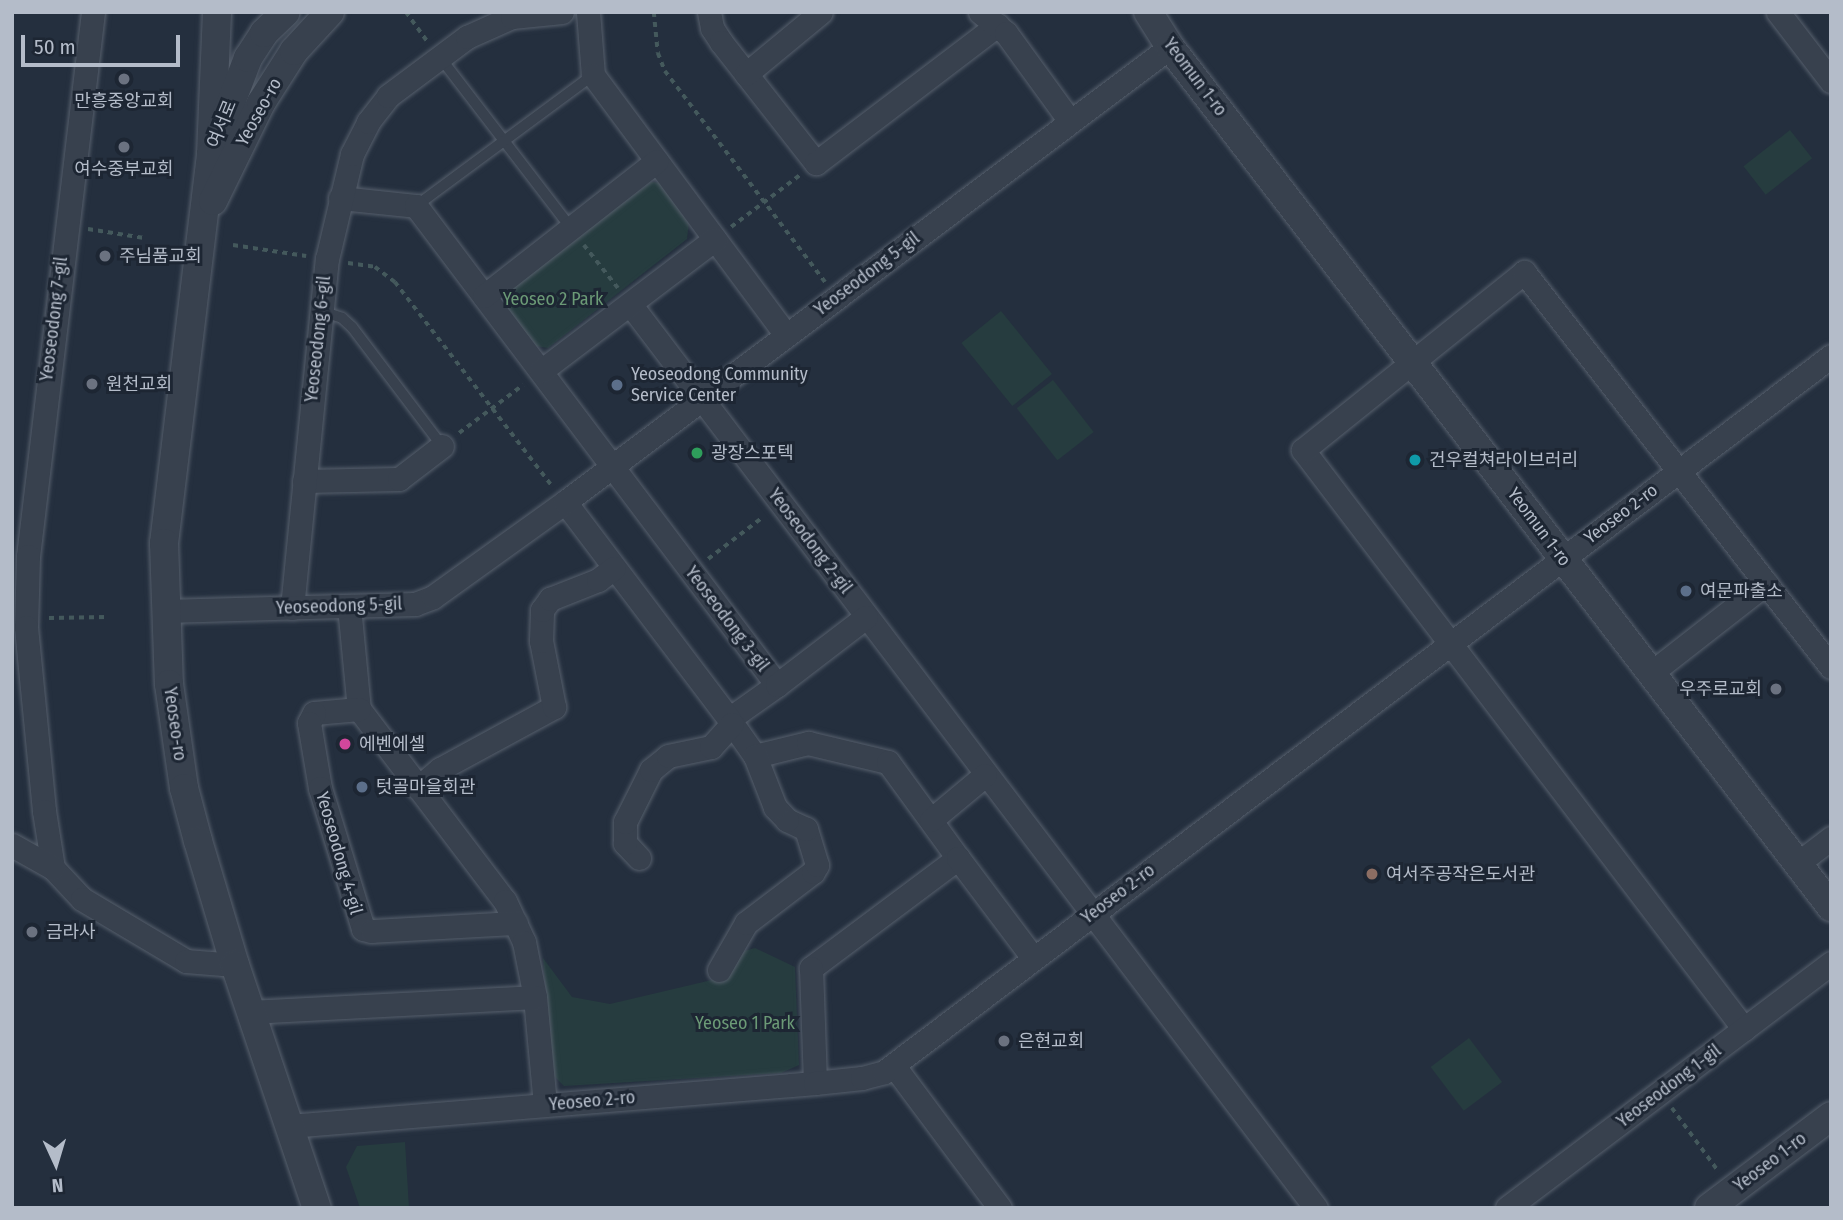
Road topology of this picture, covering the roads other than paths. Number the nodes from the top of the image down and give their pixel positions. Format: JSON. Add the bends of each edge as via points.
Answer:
{"nodes":[{"id":1,"x":93,"y":12,"type":"edge"},
{"id":2,"x":217,"y":12,"type":"edge"},
{"id":3,"x":286,"y":12,"type":"edge"},
{"id":4,"x":330,"y":12,"type":"edge"},
{"id":5,"x":562,"y":12,"type":"edge"},
{"id":6,"x":587,"y":12,"type":"edge"},
{"id":7,"x":709,"y":12,"type":"edge"},
{"id":8,"x":821,"y":12,"type":"edge"},
{"id":9,"x":1778,"y":12,"type":"edge"},
{"id":10,"x":1149,"y":14,"type":"edge"},
{"id":11,"x":988,"y":19,"type":"edge"},
{"id":12,"x":1170,"y":47,"type":"junction"},
{"id":13,"x":439,"y":57,"type":"junction"},
{"id":14,"x":746,"y":74,"type":"junction"},
{"id":15,"x":593,"y":75,"type":"junction"},
{"id":16,"x":1831,"y":81,"type":"edge"},
{"id":17,"x":1070,"y":121,"type":"junction"},
{"id":18,"x":503,"y":142,"type":"junction"},
{"id":19,"x":211,"y":155,"type":"junction"},
{"id":20,"x":657,"y":161,"type":"junction"},
{"id":21,"x":340,"y":198,"type":"junction"},
{"id":22,"x":416,"y":206,"type":"junction"},
{"id":23,"x":202,"y":222,"type":"junction"},
{"id":24,"x":571,"y":228,"type":"junction"},
{"id":25,"x":715,"y":239,"type":"junction"},
{"id":26,"x":484,"y":296,"type":"junction"},
{"id":27,"x":630,"y":304,"type":"junction"},
{"id":28,"x":320,"y":311,"type":"junction"},
{"id":29,"x":786,"y":335,"type":"junction"},
{"id":30,"x":1831,"y":356,"type":"edge"},
{"id":31,"x":1414,"y":361,"type":"junction"},
{"id":32,"x":541,"y":371,"type":"junction"},
{"id":33,"x":704,"y":398,"type":"junction"},
{"id":34,"x":442,"y":446,"type":"joint"},
{"id":35,"x":612,"y":466,"type":"junction"},
{"id":36,"x":1679,"y":471,"type":"junction"},
{"id":37,"x":304,"y":481,"type":"junction"},
{"id":38,"x":565,"y":502,"type":"junction"},
{"id":39,"x":1563,"y":559,"type":"junction"},
{"id":40,"x":614,"y":568,"type":"junction"},
{"id":41,"x":1766,"y":583,"type":"junction"},
{"id":42,"x":349,"y":606,"type":"junction"},
{"id":43,"x":292,"y":608,"type":"junction"},
{"id":44,"x":165,"y":611,"type":"junction"},
{"id":45,"x":866,"y":617,"type":"junction"},
{"id":46,"x":21,"y":624,"type":"edge"},
{"id":47,"x":1451,"y":643,"type":"junction"},
{"id":48,"x":1831,"y":667,"type":"edge"},
{"id":49,"x":1651,"y":673,"type":"junction"},
{"id":50,"x":777,"y":685,"type":"junction"},
{"id":51,"x":359,"y":709,"type":"junction"},
{"id":52,"x":731,"y":722,"type":"junction"},
{"id":53,"x":755,"y":756,"type":"junction"},
{"id":54,"x":985,"y":775,"type":"junction"},
{"id":55,"x":418,"y":788,"type":"junction"},
{"id":56,"x":931,"y":820,"type":"junction"},
{"id":57,"x":1831,"y":838,"type":"edge"},
{"id":58,"x":12,"y":845,"type":"edge"},
{"id":59,"x":958,"y":858,"type":"junction"},
{"id":60,"x":639,"y":859,"type":"dead end"},
{"id":61,"x":1797,"y":863,"type":"junction"},
{"id":62,"x":53,"y":867,"type":"junction"},
{"id":63,"x":1831,"y":907,"type":"edge"},
{"id":64,"x":1092,"y":914,"type":"junction"},
{"id":65,"x":516,"y":923,"type":"junction"},
{"id":66,"x":1033,"y":958,"type":"junction"},
{"id":67,"x":1831,"y":963,"type":"edge"},
{"id":68,"x":235,"y":965,"type":"junction"},
{"id":69,"x":719,"y":970,"type":"dead end"},
{"id":70,"x":535,"y":998,"type":"junction"},
{"id":71,"x":251,"y":1012,"type":"junction"},
{"id":72,"x":1744,"y":1029,"type":"junction"},
{"id":73,"x":894,"y":1066,"type":"junction"},
{"id":74,"x":815,"y":1083,"type":"junction"},
{"id":75,"x":545,"y":1105,"type":"junction"},
{"id":76,"x":1831,"y":1116,"type":"edge"},
{"id":77,"x":289,"y":1126,"type":"junction"},
{"id":78,"x":317,"y":1208,"type":"edge"},
{"id":79,"x":1000,"y":1208,"type":"edge"},
{"id":80,"x":1316,"y":1208,"type":"edge"},
{"id":81,"x":1507,"y":1208,"type":"edge"},
{"id":82,"x":1709,"y":1208,"type":"edge"}],
"edges":[{"from":1,"to":46,"type":"street","name":"Yeoseodong 7-gil"},
{"from":2,"to":19,"type":"street","name":"여서로"},
{"from":3,"to":19,"type":"street","name":"여서로","via":[[264,33],[248,58]]},
{"from":4,"to":23,"type":"street","name":"Yeoseo-ro","via":[[295,51],[261,103]]},
{"from":5,"to":13,"type":"street","name":"Yeoseodong 6-gil","via":[[500,21],[474,32]]},
{"from":6,"to":15,"type":"street"},
{"from":7,"to":14,"type":"street","via":[[716,36]]},
{"from":8,"to":14,"type":"street"},
{"from":9,"to":16,"type":"street"},
{"from":10,"to":12,"type":"street","name":"Yeomun 1-ro"},
{"from":11,"to":14,"type":"street","via":[[816,163]]},
{"from":11,"to":17,"type":"street","via":[[1021,51]]},
{"from":12,"to":17,"type":"street","name":"Yeoseodong 5-gil"},
{"from":12,"to":31,"type":"street","name":"Yeomun 1-ro"},
{"from":13,"to":18,"type":"lane"},
{"from":13,"to":21,"type":"street","name":"Yeoseodong 6-gil","via":[[399,85],[368,122],[352,153]]},
{"from":15,"to":18,"type":"lane"},
{"from":15,"to":20,"type":"street"},
{"from":17,"to":29,"type":"street","name":"Yeoseodong 5-gil"},
{"from":18,"to":22,"type":"lane"},
{"from":18,"to":24,"type":"lane"},
{"from":19,"to":23,"type":"street","name":"Yeoseo-ro"},
{"from":20,"to":24,"type":"street"},
{"from":20,"to":25,"type":"street"},
{"from":21,"to":22,"type":"street"},
{"from":21,"to":28,"type":"street","name":"Yeoseodong 6-gil"},
{"from":22,"to":26,"type":"street"},
{"from":23,"to":44,"type":"street","name":"Yeoseo-ro","via":[[169,486]]},
{"from":24,"to":26,"type":"street"},
{"from":25,"to":27,"type":"street"},
{"from":25,"to":29,"type":"street"},
{"from":26,"to":32,"type":"street"},
{"from":27,"to":32,"type":"street"},
{"from":27,"to":33,"type":"street"},
{"from":28,"to":34,"type":"lane","via":[[342,317],[352,327]]},
{"from":28,"to":37,"type":"street","name":"Yeoseodong 6-gil"},
{"from":29,"to":33,"type":"street","name":"Yeoseodong 5-gil"},
{"from":30,"to":36,"type":"street","name":"Yeoseo 2-ro"},
{"from":31,"to":36,"type":"street","via":[[1524,272]]},
{"from":31,"to":39,"type":"street","name":"Yeomun 1-ro"},
{"from":31,"to":47,"type":"street","via":[[1303,450]]},
{"from":32,"to":35,"type":"street"},
{"from":33,"to":35,"type":"street","name":"Yeoseodong 5-gil"},
{"from":33,"to":45,"type":"street","name":"Yeoseodong 2-gil"},
{"from":34,"to":37,"type":"street","via":[[399,479]]},
{"from":35,"to":38,"type":"street","name":"Yeoseodong 5-gil"},
{"from":35,"to":50,"type":"street","name":"Yeoseodong 3-gil"},
{"from":36,"to":39,"type":"street","name":"Yeoseo 2-ro"},
{"from":36,"to":41,"type":"street"},
{"from":37,"to":43,"type":"street","name":"Yeoseodong 6-gil"},
{"from":38,"to":40,"type":"street"},
{"from":38,"to":42,"type":"street","name":"Yeoseodong 5-gil","via":[[424,602]]},
{"from":39,"to":47,"type":"street","name":"Yeoseo 2-ro"},
{"from":39,"to":49,"type":"street","name":"Yeomun 1-ro"},
{"from":40,"to":52,"type":"street"},
{"from":40,"to":55,"type":"street","via":[[598,580],[550,599],[542,610],[541,642],[554,707],[440,769]]},
{"from":41,"to":48,"type":"street"},
{"from":41,"to":49,"type":"street"},
{"from":42,"to":43,"type":"street","name":"Yeoseodong 5-gil"},
{"from":42,"to":51,"type":"street"},
{"from":43,"to":44,"type":"street","name":"Yeoseodong 5-gil"},
{"from":44,"to":68,"type":"street","name":"Yeoseo-ro","via":[[169,684],[184,788]]},
{"from":45,"to":50,"type":"street"},
{"from":45,"to":54,"type":"street","name":"Yeoseodong 2-gil"},
{"from":46,"to":62,"type":"street","name":"Yeoseodong 7-gil"},
{"from":47,"to":64,"type":"street","name":"Yeoseo 2-ro"},
{"from":47,"to":72,"type":"street"},
{"from":49,"to":61,"type":"street","name":"Yeomun 1-ro"},
{"from":50,"to":52,"type":"street","name":"Yeoseodong 3-gil"},
{"from":51,"to":55,"type":"street"},
{"from":51,"to":65,"type":"street","name":"Yeoseodong 4-gil","via":[[314,713],[309,723],[323,798],[363,929]]},
{"from":52,"to":53,"type":"street"},
{"from":52,"to":60,"type":"street","name":"Yeoseodong 3-gil","via":[[711,747],[668,756],[651,771],[625,822],[625,844]]},
{"from":53,"to":56,"type":"street","via":[[808,743],[880,758],[893,768]]},
{"from":53,"to":69,"type":"street","via":[[775,807],[807,831],[817,865],[747,923]]},
{"from":54,"to":56,"type":"street"},
{"from":54,"to":64,"type":"street","name":"Yeoseodong 2-gil"},
{"from":55,"to":65,"type":"street","via":[[491,882]]},
{"from":56,"to":59,"type":"street"},
{"from":57,"to":61,"type":"street"},
{"from":58,"to":62,"type":"street"},
{"from":59,"to":66,"type":"street"},
{"from":59,"to":74,"type":"street","via":[[811,968]]},
{"from":61,"to":63,"type":"street","name":"Yeomun 1-ro"},
{"from":62,"to":68,"type":"street","via":[[86,903],[175,955],[199,964]]},
{"from":64,"to":66,"type":"street","name":"Yeoseo 2-ro"},
{"from":64,"to":80,"type":"street","name":"Yeoseodong 2-gil"},
{"from":65,"to":70,"type":"street","via":[[530,962]]},
{"from":66,"to":73,"type":"street","name":"Yeoseo 2-ro"},
{"from":67,"to":72,"type":"street","name":"Yeoseodong 1-gil"},
{"from":68,"to":71,"type":"street","name":"Yeoseo-ro"},
{"from":70,"to":71,"type":"street"},
{"from":70,"to":75,"type":"street"},
{"from":71,"to":77,"type":"street","name":"Yeoseo-ro"},
{"from":72,"to":81,"type":"street","name":"Yeoseodong 1-gil"},
{"from":73,"to":74,"type":"street","name":"Yeoseo 2-ro","via":[[873,1076]]},
{"from":73,"to":79,"type":"street"},
{"from":74,"to":75,"type":"street","name":"Yeoseo 2-ro"},
{"from":75,"to":77,"type":"street","name":"Yeoseo 2-ro"},
{"from":76,"to":82,"type":"street","name":"Yeoseo 1-ro"},
{"from":77,"to":78,"type":"street","name":"Yeoseo-ro"}]}
